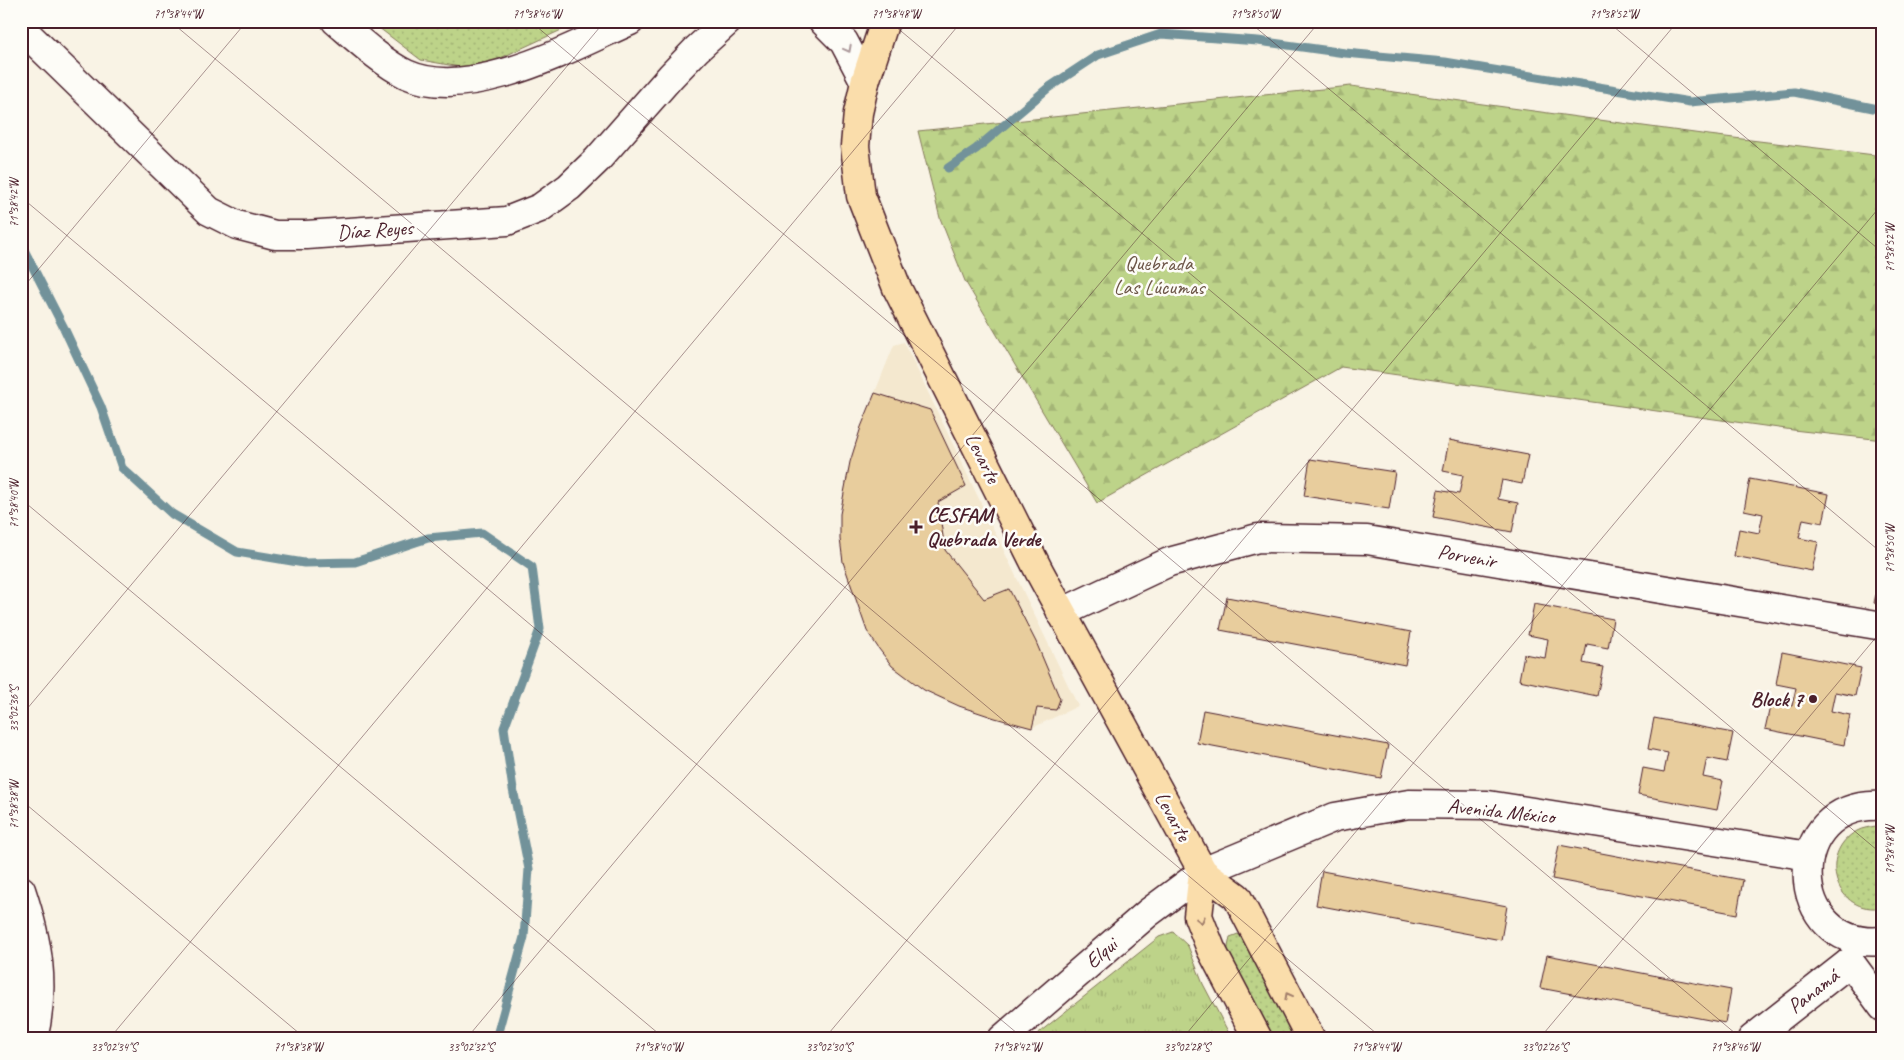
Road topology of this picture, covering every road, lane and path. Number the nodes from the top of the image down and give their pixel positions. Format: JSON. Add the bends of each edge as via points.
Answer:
{"nodes":[{"id":1,"x":336,"y":21,"type":"edge"},
{"id":2,"x":630,"y":21,"type":"edge"},
{"id":3,"x":728,"y":21,"type":"edge"},
{"id":4,"x":823,"y":21,"type":"edge"},
{"id":5,"x":885,"y":21,"type":"edge"},
{"id":6,"x":21,"y":28,"type":"edge"},
{"id":7,"x":865,"y":82,"type":"junction"},
{"id":8,"x":1061,"y":613,"type":"junction"},
{"id":9,"x":1883,"y":626,"type":"edge"},
{"id":10,"x":1882,"y":802,"type":"edge"},
{"id":11,"x":1808,"y":856,"type":"junction"},
{"id":12,"x":1203,"y":872,"type":"junction"},
{"id":13,"x":21,"y":890,"type":"edge"},
{"id":14,"x":1864,"y":948,"type":"edge"},
{"id":15,"x":1883,"y":1007,"type":"edge"},
{"id":16,"x":33,"y":1039,"type":"edge"},
{"id":17,"x":1002,"y":1039,"type":"edge"},
{"id":18,"x":1258,"y":1039,"type":"edge"},
{"id":19,"x":1311,"y":1039,"type":"edge"},
{"id":20,"x":1752,"y":1039,"type":"edge"}],
"edges":[{"from":1,"to":2,"type":"street","via":[[405,73],[429,81],[452,82],[477,80],[527,65]]},
{"from":3,"to":6,"type":"street","name":"Díaz Reyes","via":[[671,76],[597,160],[569,187],[540,208],[507,221],[306,235],[275,235],[237,224],[209,211]]},
{"from":4,"to":7,"type":"street","one_way":true,"via":[[844,42]]},
{"from":5,"to":7,"type":"main road","name":"Levarte"},
{"from":7,"to":8,"type":"main road","name":"Levarte","via":[[855,146],[861,196],[897,288]]},
{"from":8,"to":9,"type":"street","name":"Porvenir","via":[[1168,562],[1258,538],[1367,540]]},
{"from":8,"to":12,"type":"main road","name":"Levarte"},
{"from":10,"to":11,"type":"street","via":[[1850,810],[1835,818],[1823,828]]},
{"from":11,"to":12,"type":"street","name":"Avenida México","via":[[1488,805],[1409,804],[1335,817]]},
{"from":11,"to":14,"type":"street","via":[[1806,872],[1812,902],[1831,926]]},
{"from":12,"to":17,"type":"street","name":"Elqui","via":[[1148,913]]},
{"from":12,"to":18,"type":"main road","one_way":true,"via":[[1198,916],[1211,949]]},
{"from":19,"to":12,"type":"main road","name":"Levarte","one_way":true,"via":[[1237,897]]},
{"from":13,"to":16,"type":"street","via":[[35,935],[39,962],[38,1019]]},
{"from":14,"to":15,"type":"street"},
{"from":14,"to":20,"type":"street","name":"Panamá"}]}
